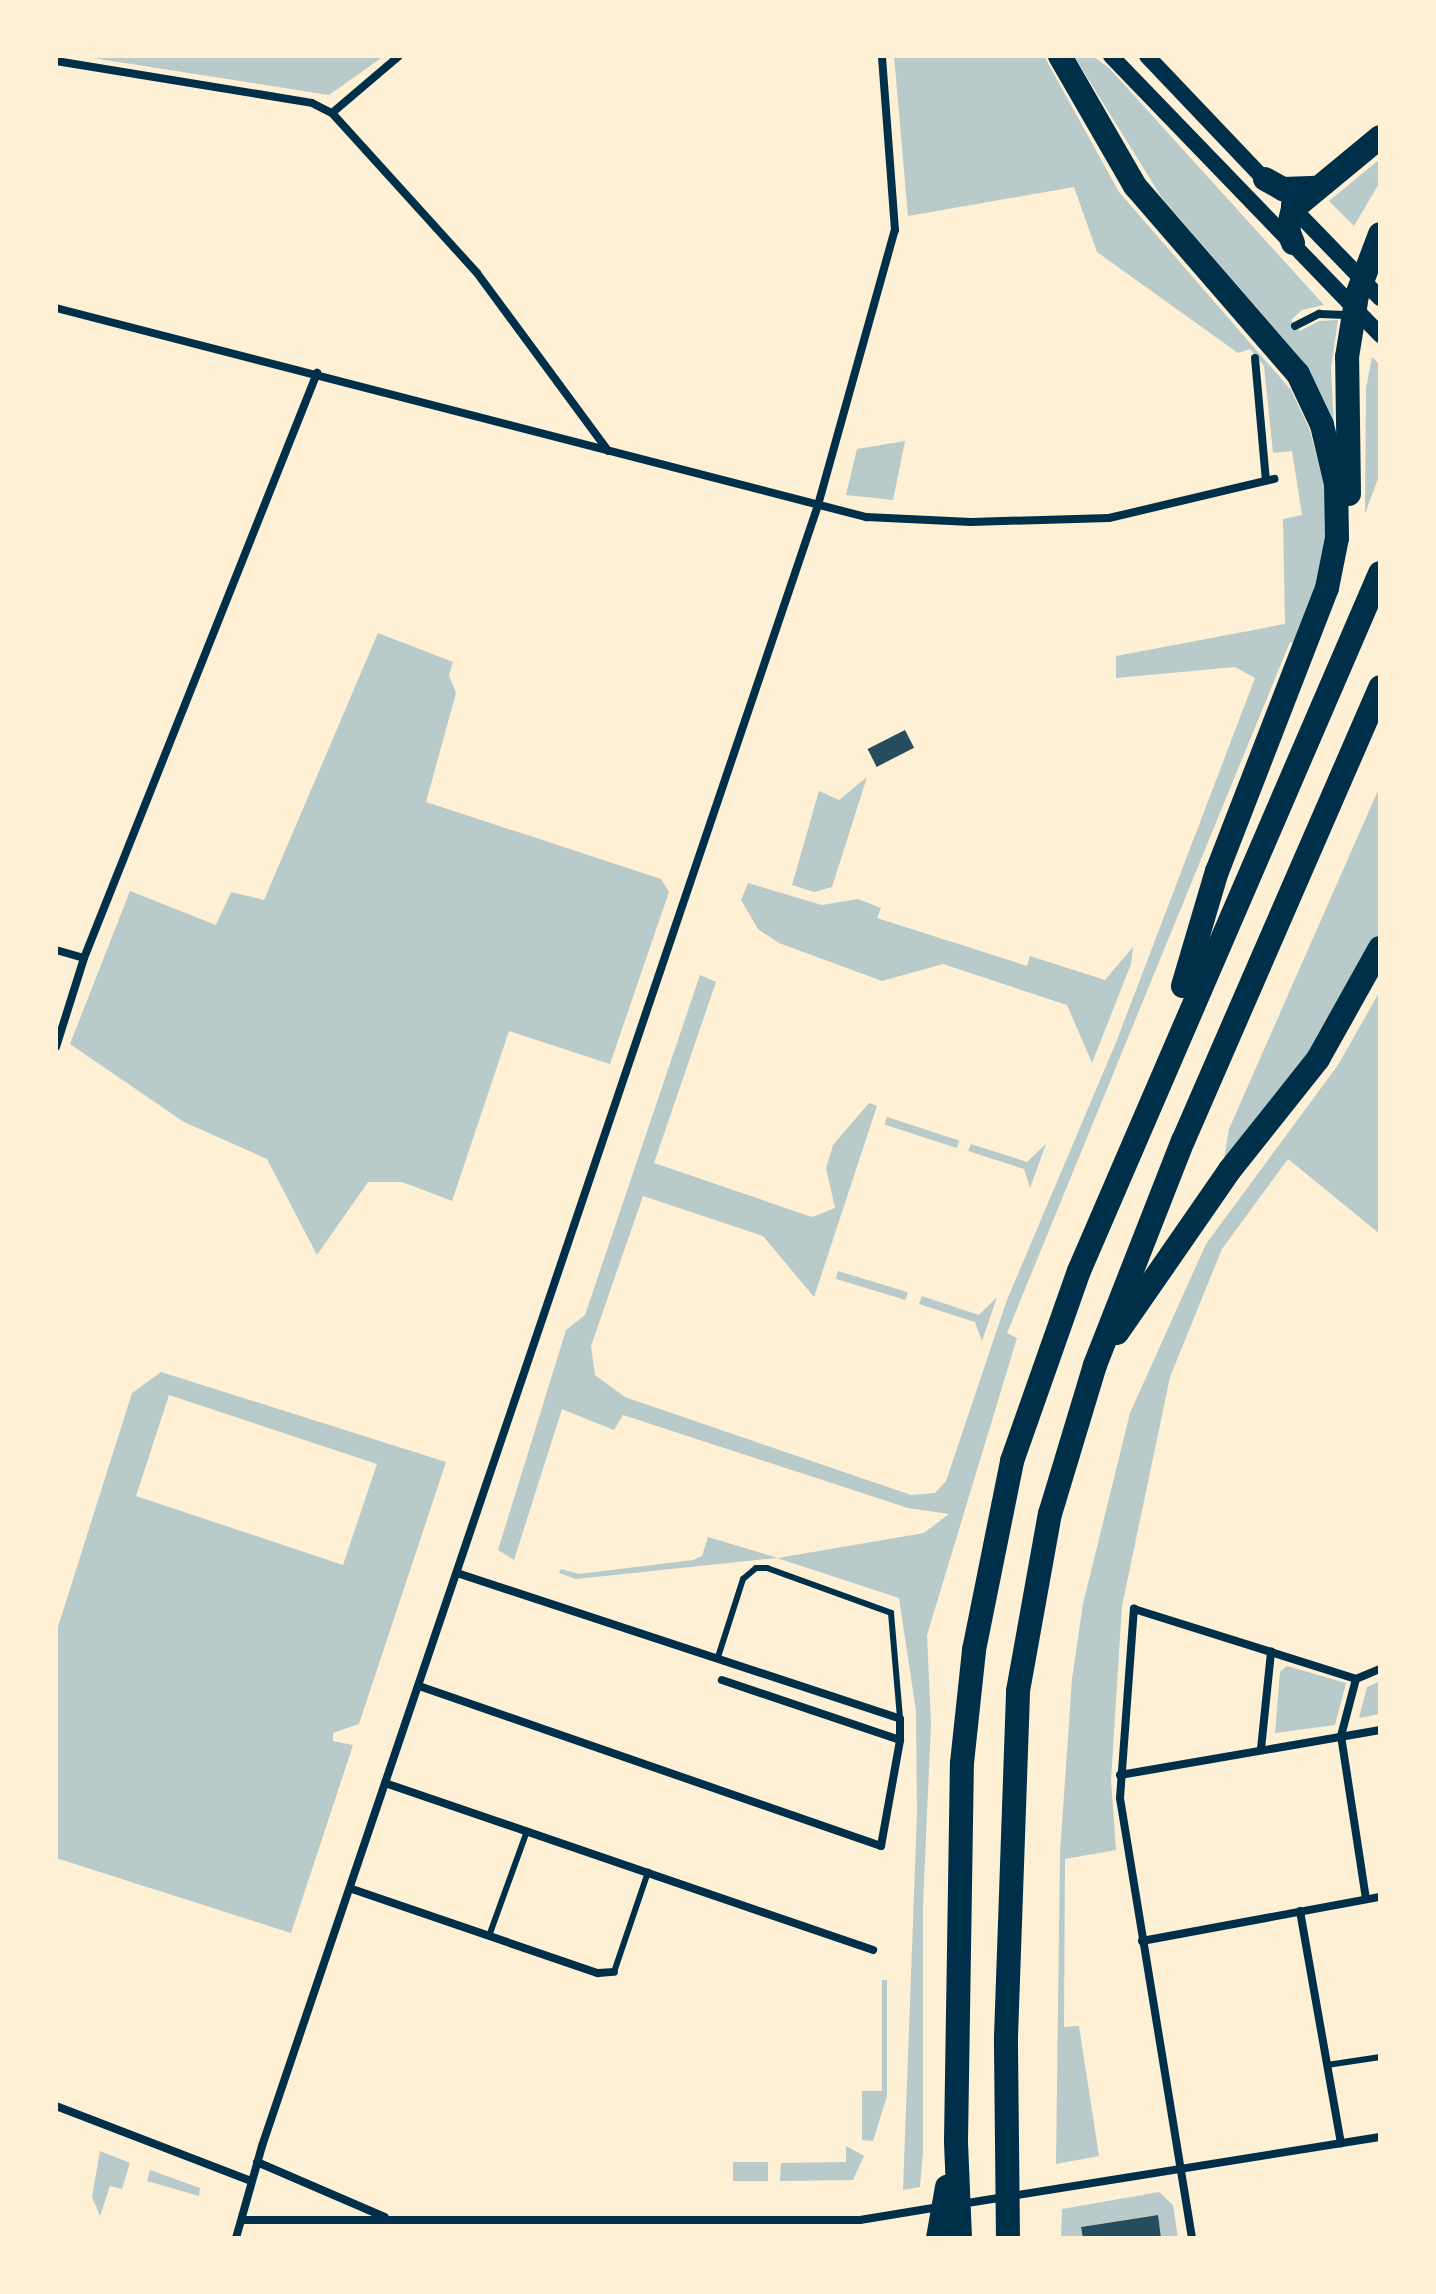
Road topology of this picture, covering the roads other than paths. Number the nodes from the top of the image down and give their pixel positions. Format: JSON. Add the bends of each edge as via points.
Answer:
{"nodes":[{"id":1,"x":399,"y":56,"type":"edge"},
{"id":2,"x":882,"y":56,"type":"edge"},
{"id":3,"x":1060,"y":56,"type":"edge"},
{"id":4,"x":1111,"y":56,"type":"edge"},
{"id":5,"x":1147,"y":56,"type":"edge"},
{"id":6,"x":56,"y":61,"type":"edge"},
{"id":7,"x":332,"y":113,"type":"junction"},
{"id":8,"x":1380,"y":137,"type":"edge"},
{"id":9,"x":1265,"y":179,"type":"junction"},
{"id":10,"x":1317,"y":188,"type":"junction"},
{"id":11,"x":1293,"y":209,"type":"junction"},
{"id":12,"x":1380,"y":234,"type":"edge"},
{"id":13,"x":1298,"y":248,"type":"junction"},
{"id":14,"x":1380,"y":298,"type":"edge"},
{"id":15,"x":56,"y":308,"type":"edge"},
{"id":16,"x":1353,"y":315,"type":"junction"},
{"id":17,"x":1295,"y":326,"type":"dead end"},
{"id":18,"x":1380,"y":335,"type":"edge"},
{"id":19,"x":1255,"y":358,"type":"dead end"},
{"id":20,"x":317,"y":373,"type":"junction"},
{"id":21,"x":608,"y":452,"type":"junction"},
{"id":22,"x":818,"y":505,"type":"junction"},
{"id":23,"x":1380,"y":573,"type":"edge"},
{"id":24,"x":1380,"y":687,"type":"edge"},
{"id":25,"x":1380,"y":948,"type":"edge"},
{"id":26,"x":56,"y":950,"type":"edge"},
{"id":27,"x":84,"y":958,"type":"junction"},
{"id":28,"x":1190,"y":1004,"type":"junction"},
{"id":29,"x":56,"y":1047,"type":"edge"},
{"id":30,"x":1147,"y":1108,"type":"junction"},
{"id":31,"x":1095,"y":1365,"type":"junction"},
{"id":32,"x":457,"y":1573,"type":"junction"},
{"id":33,"x":1271,"y":1652,"type":"junction"},
{"id":34,"x":718,"y":1657,"type":"junction"},
{"id":35,"x":1380,"y":1669,"type":"edge"},
{"id":36,"x":1356,"y":1679,"type":"junction"},
{"id":37,"x":722,"y":1680,"type":"dead end"},
{"id":38,"x":419,"y":1686,"type":"junction"},
{"id":39,"x":900,"y":1719,"type":"junction"},
{"id":40,"x":1380,"y":1730,"type":"edge"},
{"id":41,"x":1341,"y":1736,"type":"junction"},
{"id":42,"x":900,"y":1740,"type":"junction"},
{"id":43,"x":1261,"y":1749,"type":"junction"},
{"id":44,"x":677,"y":1761,"type":"dead end"},
{"id":45,"x":674,"y":1772,"type":"junction"},
{"id":46,"x":1120,"y":1775,"type":"junction"},
{"id":47,"x":385,"y":1783,"type":"junction"},
{"id":48,"x":527,"y":1831,"type":"junction"},
{"id":49,"x":648,"y":1872,"type":"junction"},
{"id":50,"x":352,"y":1889,"type":"junction"},
{"id":51,"x":1380,"y":1897,"type":"edge"},
{"id":52,"x":1366,"y":1899,"type":"junction"},
{"id":53,"x":1300,"y":1911,"type":"junction"},
{"id":54,"x":489,"y":1936,"type":"junction"},
{"id":55,"x":1142,"y":1941,"type":"junction"},
{"id":56,"x":873,"y":1950,"type":"dead end"},
{"id":57,"x":614,"y":1972,"type":"joint"},
{"id":58,"x":1380,"y":2057,"type":"edge"},
{"id":59,"x":1327,"y":2065,"type":"junction"},
{"id":60,"x":56,"y":2106,"type":"edge"},
{"id":61,"x":1380,"y":2137,"type":"edge"},
{"id":62,"x":956,"y":2141,"type":"junction"},
{"id":63,"x":1341,"y":2143,"type":"junction"},
{"id":64,"x":257,"y":2162,"type":"junction"},
{"id":65,"x":1181,"y":2169,"type":"junction"},
{"id":66,"x":251,"y":2181,"type":"junction"},
{"id":67,"x":386,"y":2217,"type":"junction"},
{"id":68,"x":242,"y":2220,"type":"junction"},
{"id":69,"x":236,"y":2238,"type":"edge"},
{"id":70,"x":938,"y":2238,"type":"edge"},
{"id":71,"x":960,"y":2238,"type":"edge"},
{"id":72,"x":1008,"y":2238,"type":"edge"},
{"id":73,"x":1192,"y":2238,"type":"edge"}],
"edges":[{"from":1,"to":7,"type":"street"},
{"from":2,"to":22,"type":"street","via":[[893,238]]},
{"from":3,"to":30,"type":"highway","via":[[1135,186],[1298,374],[1322,425],[1336,484],[1337,538],[1327,588],[1217,871]]},
{"from":4,"to":13,"type":"main road"},
{"from":5,"to":9,"type":"main road"},
{"from":6,"to":7,"type":"street","via":[[312,103]]},
{"from":7,"to":21,"type":"street","via":[[477,273]]},
{"from":8,"to":10,"type":"highway"},
{"from":9,"to":10,"type":"highway","via":[[1283,189]]},
{"from":9,"to":11,"type":"main road"},
{"from":10,"to":11,"type":"highway"},
{"from":11,"to":13,"type":"highway","via":[[1288,230]]},
{"from":11,"to":14,"type":"main road"},
{"from":12,"to":16,"type":"highway"},
{"from":13,"to":18,"type":"main road"},
{"from":15,"to":20,"type":"street"},
{"from":16,"to":17,"type":"street","via":[[1319,314]]},
{"from":16,"to":28,"type":"highway","via":[[1346,405],[1349,523],[1342,578],[1228,874]]},
{"from":19,"to":22,"type":"street","via":[[1270,480],[1109,518],[971,522],[866,517]]},
{"from":20,"to":21,"type":"street"},
{"from":20,"to":27,"type":"street"},
{"from":21,"to":22,"type":"street"},
{"from":22,"to":32,"type":"street"},
{"from":23,"to":28,"type":"highway"},
{"from":24,"to":31,"type":"highway","via":[[1183,1141]]},
{"from":25,"to":31,"type":"highway","via":[[1318,1059],[1229,1171]]},
{"from":26,"to":27,"type":"street"},
{"from":27,"to":29,"type":"street"},
{"from":28,"to":30,"type":"highway"},
{"from":30,"to":62,"type":"highway","via":[[1044,1361],[993,1542],[962,1763]]},
{"from":31,"to":72,"type":"highway","via":[[1050,1514],[1018,1691],[1006,2037]]},
{"from":32,"to":34,"type":"street"},
{"from":32,"to":38,"type":"street"},
{"from":33,"to":36,"type":"street"},
{"from":33,"to":43,"type":"street"},
{"from":33,"to":46,"type":"street","via":[[1134,1609]]},
{"from":34,"to":39,"type":"street"},
{"from":34,"to":39,"type":"lane","via":[[743,1579],[756,1568],[840,1593],[884,1608],[894,1619]]},
{"from":35,"to":36,"type":"street"},
{"from":36,"to":41,"type":"street"},
{"from":37,"to":42,"type":"street"},
{"from":38,"to":45,"type":"street"},
{"from":38,"to":47,"type":"street"},
{"from":39,"to":42,"type":"street"},
{"from":40,"to":41,"type":"street"},
{"from":41,"to":43,"type":"street"},
{"from":41,"to":52,"type":"street"},
{"from":42,"to":45,"type":"street","via":[[881,1846]]},
{"from":43,"to":46,"type":"street"},
{"from":44,"to":45,"type":"street"},
{"from":46,"to":55,"type":"street"},
{"from":47,"to":48,"type":"street"},
{"from":47,"to":50,"type":"street"},
{"from":48,"to":49,"type":"street"},
{"from":48,"to":54,"type":"lane"},
{"from":49,"to":56,"type":"street"},
{"from":49,"to":57,"type":"lane"},
{"from":50,"to":54,"type":"street"},
{"from":50,"to":64,"type":"street"},
{"from":51,"to":52,"type":"street"},
{"from":52,"to":53,"type":"street"},
{"from":53,"to":55,"type":"street"},
{"from":53,"to":59,"type":"street"},
{"from":54,"to":57,"type":"street","via":[[598,1973]]},
{"from":55,"to":65,"type":"street"},
{"from":58,"to":59,"type":"lane"},
{"from":59,"to":63,"type":"street"},
{"from":60,"to":66,"type":"street"},
{"from":61,"to":63,"type":"street"},
{"from":62,"to":70,"type":"highway"},
{"from":62,"to":71,"type":"highway"},
{"from":63,"to":65,"type":"street"},
{"from":64,"to":66,"type":"street"},
{"from":64,"to":67,"type":"street"},
{"from":65,"to":67,"type":"street","via":[[860,2220]]},
{"from":65,"to":73,"type":"street"},
{"from":66,"to":68,"type":"street"},
{"from":67,"to":68,"type":"street"},
{"from":68,"to":69,"type":"street"}]}
